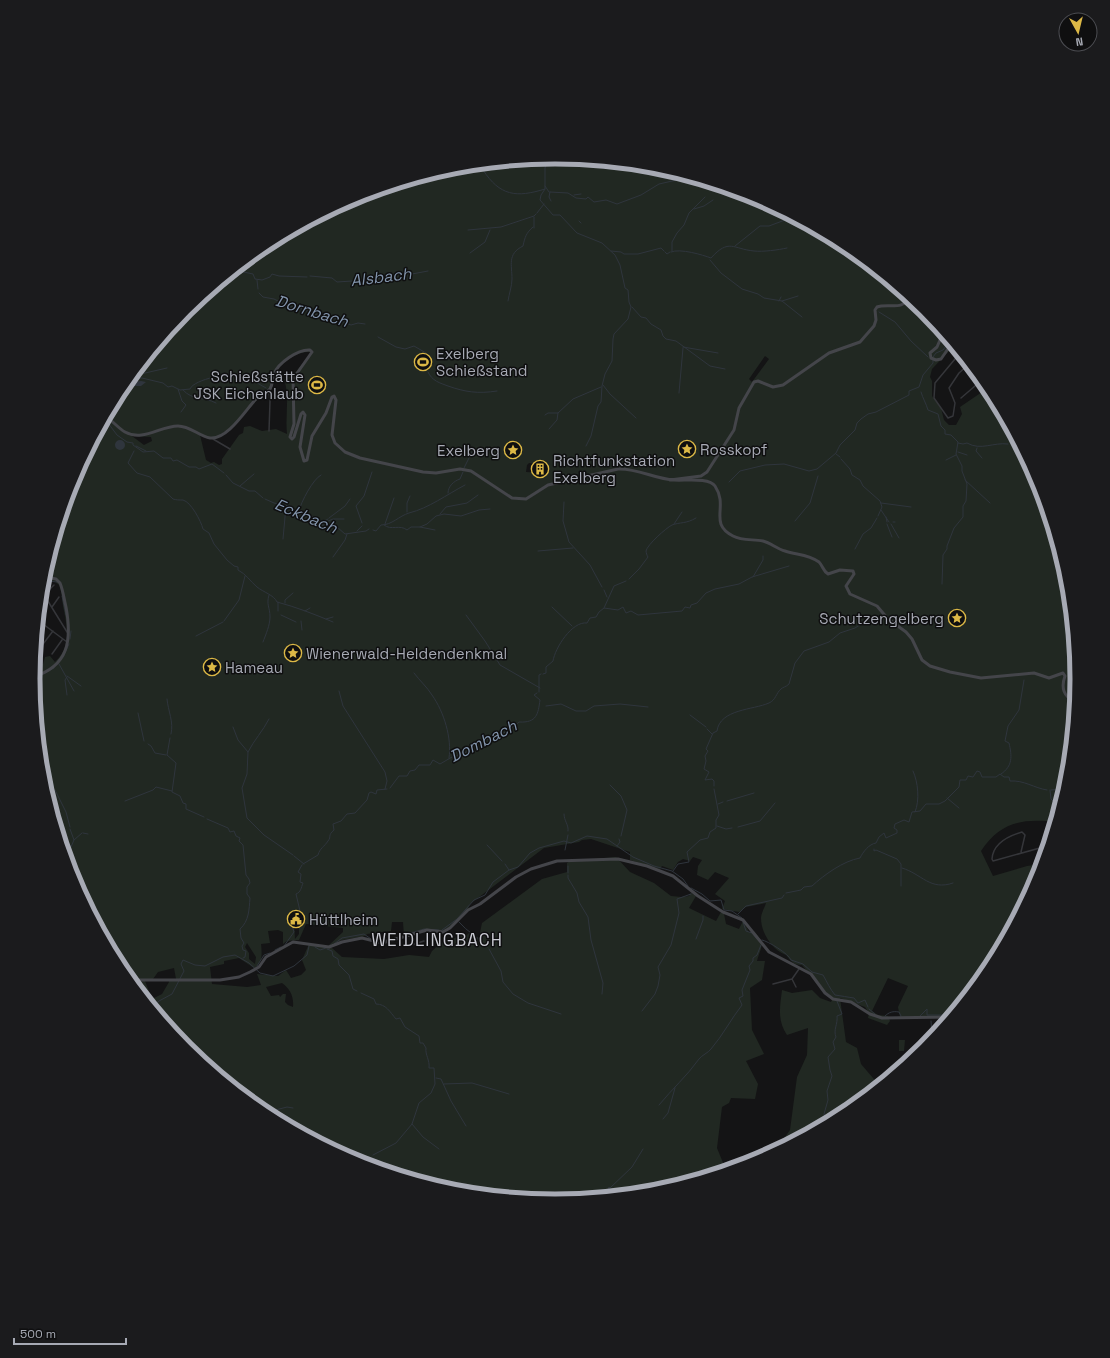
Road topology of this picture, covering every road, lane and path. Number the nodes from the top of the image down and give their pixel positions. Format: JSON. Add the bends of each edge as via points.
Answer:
{"nodes":[{"id":1,"x":906,"y":303,"type":"edge"},
{"id":2,"x":941,"y":338,"type":"edge"},
{"id":3,"x":949,"y":347,"type":"edge"},
{"id":4,"x":957,"y":357,"type":"edge"},
{"id":5,"x":965,"y":367,"type":"edge"},
{"id":6,"x":977,"y":384,"type":"edge"},
{"id":7,"x":268,"y":391,"type":"junction"},
{"id":8,"x":961,"y":398,"type":"dead end"},
{"id":9,"x":110,"y":420,"type":"edge"},
{"id":10,"x":269,"y":431,"type":"dead end"},
{"id":11,"x":212,"y":438,"type":"junction"},
{"id":12,"x":230,"y":449,"type":"dead end"},
{"id":13,"x":670,"y":480,"type":"junction"},
{"id":14,"x":50,"y":579,"type":"edge"},
{"id":15,"x":54,"y":585,"type":"dead end"},
{"id":16,"x":47,"y":596,"type":"edge"},
{"id":17,"x":46,"y":598,"type":"edge"},
{"id":18,"x":59,"y":598,"type":"dead end"},
{"id":19,"x":52,"y":608,"type":"junction"},
{"id":20,"x":62,"y":614,"type":"dead end"},
{"id":21,"x":58,"y":616,"type":"junction"},
{"id":22,"x":43,"y":624,"type":"edge"},
{"id":23,"x":53,"y":631,"type":"junction"},
{"id":24,"x":62,"y":640,"type":"junction"},
{"id":25,"x":67,"y":642,"type":"junction"},
{"id":26,"x":41,"y":647,"type":"edge"},
{"id":27,"x":52,"y":654,"type":"dead end"},
{"id":28,"x":40,"y":674,"type":"edge"},
{"id":29,"x":1069,"y":699,"type":"edge"},
{"id":30,"x":1042,"y":847,"type":"edge"},
{"id":31,"x":1022,"y":852,"type":"junction"},
{"id":32,"x":404,"y":936,"type":"junction"},
{"id":33,"x":424,"y":941,"type":"dead end"},
{"id":34,"x":800,"y":968,"type":"junction"},
{"id":35,"x":792,"y":979,"type":"junction"},
{"id":36,"x":137,"y":980,"type":"edge"},
{"id":37,"x":773,"y":984,"type":"dead end"},
{"id":38,"x":796,"y":987,"type":"dead end"},
{"id":39,"x":944,"y":1016,"type":"edge"}],
"edges":[{"from":1,"to":13,"type":"main road","via":[[901,306],[877,307],[875,325],[864,340],[829,353],[786,384],[775,387],[754,382],[738,411],[734,430],[707,472],[701,476]]},
{"from":2,"to":3,"type":"main road","via":[[930,353],[933,359],[942,358]]},
{"from":4,"to":5,"type":"street","via":[[936,378],[933,392],[936,402],[951,418],[954,415],[955,402],[949,389]]},
{"from":6,"to":8,"type":"street"},
{"from":7,"to":10,"type":"street"},
{"from":7,"to":11,"type":"main road","via":[[257,398],[229,429]]},
{"from":7,"to":13,"type":"main road","via":[[272,387],[274,373],[281,365],[300,352],[312,352],[293,381],[294,422],[290,437],[294,437],[300,414],[303,412],[305,415],[300,446],[304,461],[307,460],[314,432],[334,396],[336,398],[332,435],[337,446],[345,452],[360,458],[423,472],[436,473],[460,469],[471,471],[512,498],[526,499],[548,485],[618,469]]},
{"from":9,"to":11,"type":"main road","via":[[125,432],[136,435],[145,436],[165,428],[179,426]]},
{"from":11,"to":12,"type":"street"},
{"from":13,"to":29,"type":"main road","via":[[694,480],[714,484],[721,502],[720,524],[734,536],[805,555],[820,563],[828,574],[840,570],[853,571],[854,574],[846,586],[848,591],[878,607],[888,619],[905,631],[922,660],[928,665],[981,678],[1035,673],[1049,678],[1063,673],[1063,690]]},
{"from":14,"to":25,"type":"main road","via":[[61,584],[69,626]]},
{"from":15,"to":16,"type":"street"},
{"from":17,"to":19,"type":"street"},
{"from":18,"to":19,"type":"street"},
{"from":19,"to":21,"type":"street"},
{"from":20,"to":21,"type":"street"},
{"from":21,"to":25,"type":"street","via":[[67,630]]},
{"from":22,"to":23,"type":"street"},
{"from":23,"to":24,"type":"street"},
{"from":23,"to":26,"type":"street"},
{"from":24,"to":25,"type":"street"},
{"from":24,"to":27,"type":"street"},
{"from":25,"to":28,"type":"main road","via":[[63,655],[56,665]]},
{"from":30,"to":31,"type":"street"},
{"from":31,"to":31,"type":"street","via":[[992,860],[993,852],[998,845],[1009,836],[1022,832],[1026,835]]},
{"from":32,"to":33,"type":"street","via":[[408,946]]},
{"from":32,"to":34,"type":"main road","via":[[428,930],[445,931],[466,911],[534,868],[558,861],[618,859],[649,866],[673,876],[724,913],[742,919],[773,955]]},
{"from":32,"to":36,"type":"main road","via":[[382,942],[362,938],[343,941],[329,947],[291,943],[265,958],[256,969],[240,977],[217,980]]},
{"from":34,"to":35,"type":"street"},
{"from":34,"to":39,"type":"main road","via":[[814,976],[831,998],[852,1003],[880,1018]]},
{"from":35,"to":37,"type":"street"},
{"from":35,"to":38,"type":"street"}]}
